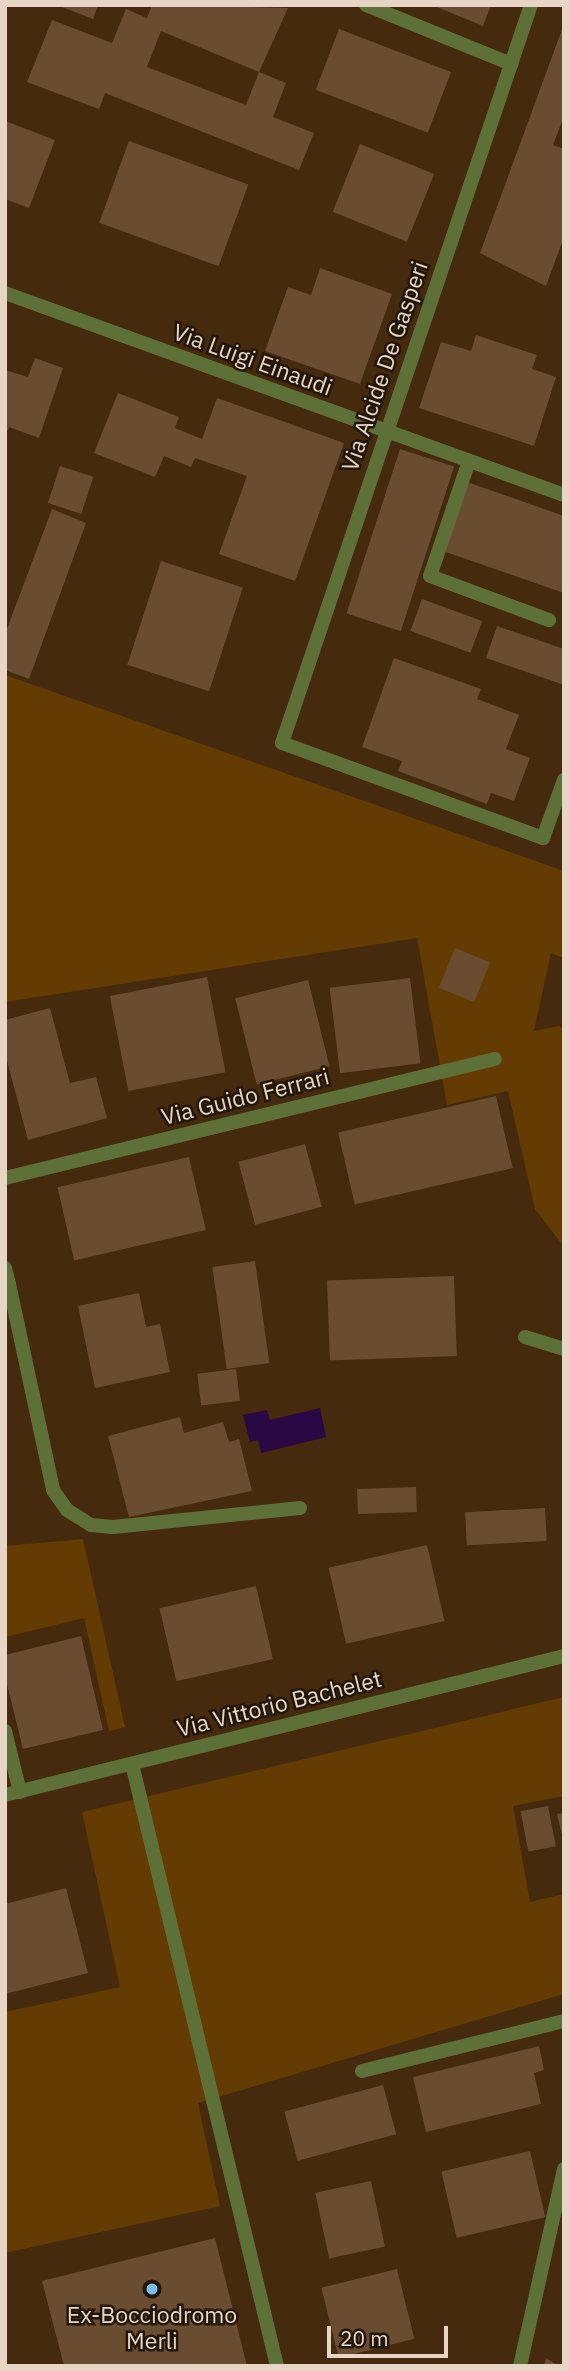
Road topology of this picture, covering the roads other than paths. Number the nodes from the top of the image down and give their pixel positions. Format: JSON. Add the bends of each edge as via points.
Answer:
{"nodes":[{"id":1,"x":366,"y":5,"type":"edge"},
{"id":2,"x":531,"y":5,"type":"edge"},
{"id":3,"x":512,"y":64,"type":"junction"},
{"id":4,"x":5,"y":293,"type":"edge"},
{"id":5,"x":386,"y":432,"type":"junction"},
{"id":6,"x":469,"y":461,"type":"junction"},
{"id":7,"x":564,"y":495,"type":"edge"},
{"id":8,"x":549,"y":620,"type":"dead end"},
{"id":9,"x":564,"y":780,"type":"edge"},
{"id":10,"x":495,"y":1059,"type":"dead end"},
{"id":11,"x":5,"y":1178,"type":"edge"},
{"id":12,"x":5,"y":1268,"type":"edge"},
{"id":13,"x":525,"y":1337,"type":"dead end"},
{"id":14,"x":564,"y":1349,"type":"edge"},
{"id":15,"x":300,"y":1508,"type":"dead end"},
{"id":16,"x":564,"y":1656,"type":"edge"},
{"id":17,"x":5,"y":1731,"type":"edge"},
{"id":18,"x":132,"y":1764,"type":"junction"},
{"id":19,"x":13,"y":1793,"type":"edge"},
{"id":20,"x":564,"y":2021,"type":"edge"},
{"id":21,"x":362,"y":2071,"type":"dead end"},
{"id":22,"x":564,"y":2169,"type":"edge"},
{"id":23,"x":277,"y":2366,"type":"edge"},
{"id":24,"x":520,"y":2366,"type":"edge"}],
"edges":[{"from":1,"to":3,"type":"street"},
{"from":2,"to":3,"type":"street","name":"Via Alcide De Gasperi"},
{"from":3,"to":5,"type":"street","name":"Via Alcide De Gasperi"},
{"from":4,"to":5,"type":"street","name":"Via Luigi Einaudi"},
{"from":5,"to":6,"type":"street","name":"Via Luigi Einaudi"},
{"from":5,"to":9,"type":"street","name":"Via Alcide De Gasperi","via":[[282,743],[543,838]]},
{"from":6,"to":7,"type":"street","name":"Via Luigi Einaudi"},
{"from":6,"to":8,"type":"street","via":[[430,576]]},
{"from":10,"to":11,"type":"street","name":"Via Guido Ferrari"},
{"from":12,"to":15,"type":"street","via":[[53,1490],[67,1510],[91,1525],[113,1527]]},
{"from":13,"to":14,"type":"street"},
{"from":16,"to":18,"type":"street","name":"Via Vittorio Bachelet"},
{"from":17,"to":19,"type":"street"},
{"from":18,"to":19,"type":"street","name":"Via Vittorio Bachelet"},
{"from":18,"to":23,"type":"street"},
{"from":20,"to":21,"type":"street"},
{"from":22,"to":24,"type":"street"}]}
